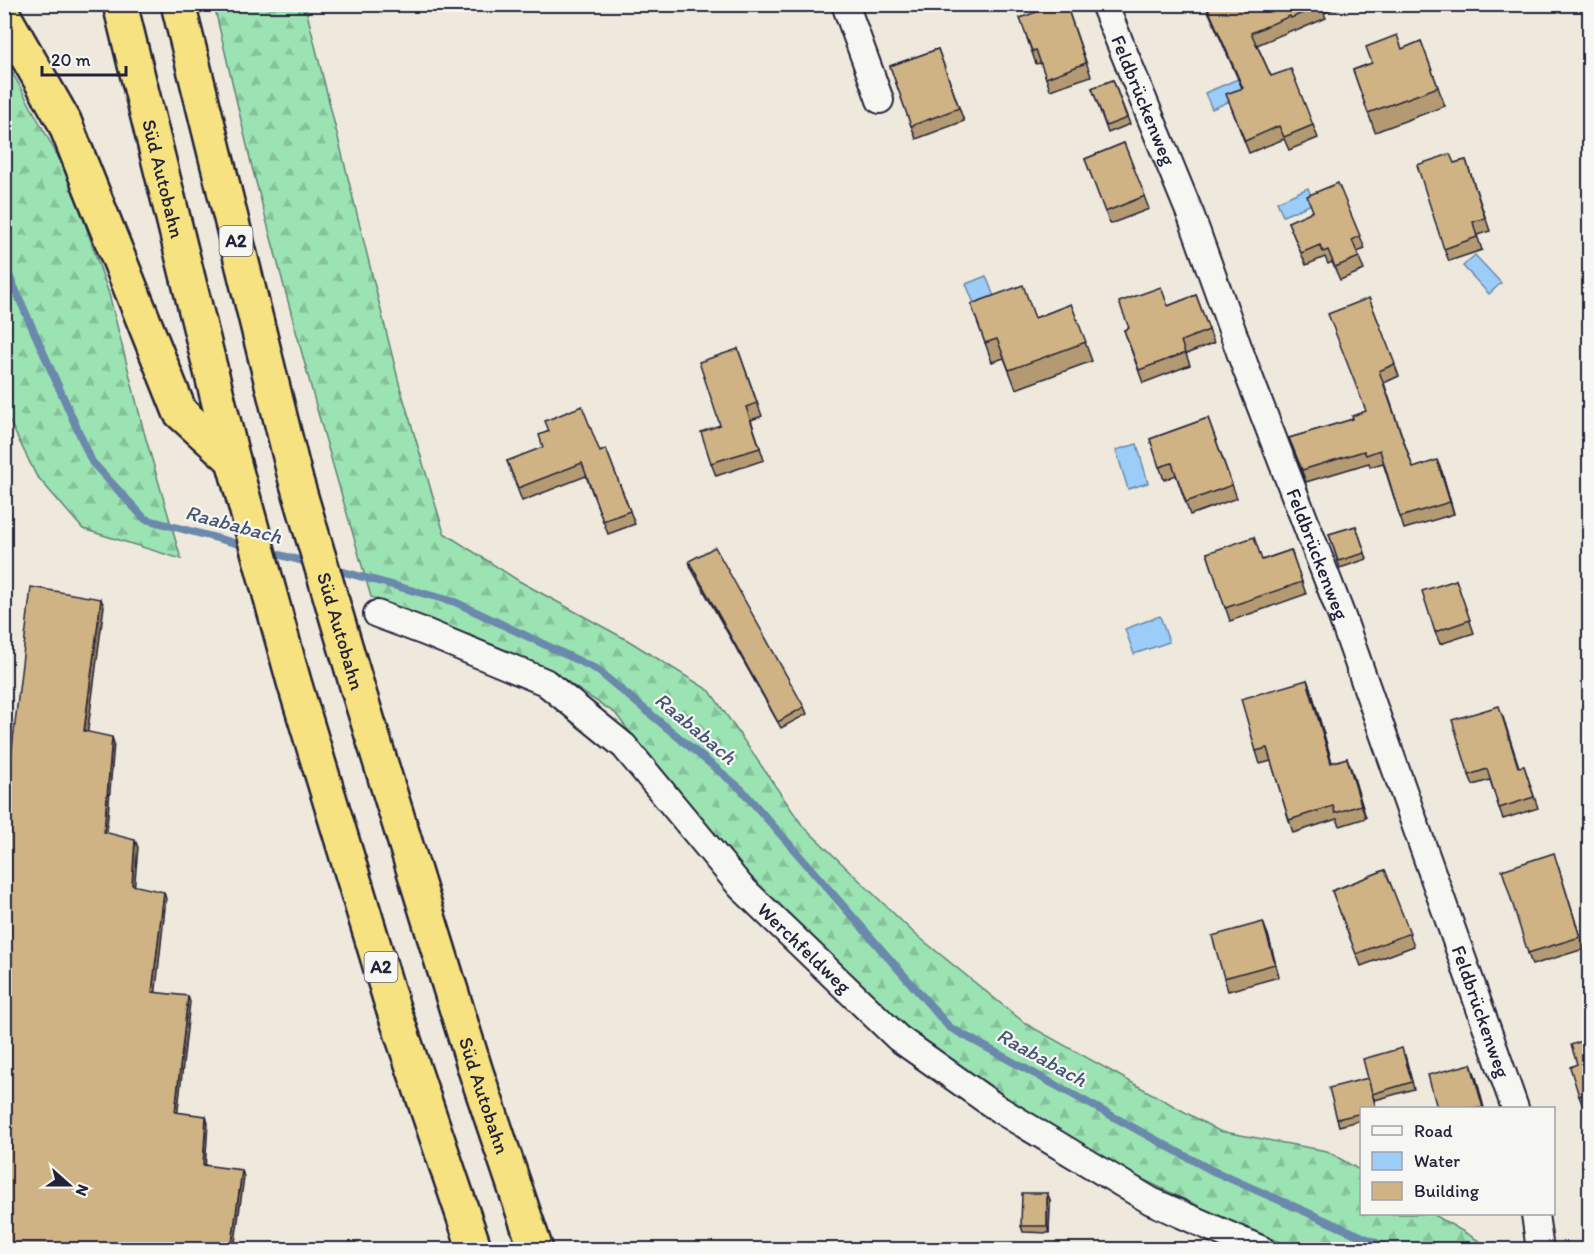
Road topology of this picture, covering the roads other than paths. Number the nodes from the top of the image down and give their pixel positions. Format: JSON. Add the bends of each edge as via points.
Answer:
{"nodes":[{"id":1,"x":120,"y":4,"type":"edge"},
{"id":2,"x":178,"y":4,"type":"edge"},
{"id":3,"x":845,"y":4,"type":"edge"},
{"id":4,"x":1104,"y":4,"type":"edge"},
{"id":5,"x":4,"y":16,"type":"edge"},
{"id":6,"x":880,"y":100,"type":"dead end"},
{"id":7,"x":233,"y":460,"type":"junction"},
{"id":8,"x":377,"y":614,"type":"dead end"},
{"id":9,"x":1515,"y":1107,"type":"edge"},
{"id":10,"x":1535,"y":1215,"type":"edge"},
{"id":11,"x":475,"y":1250,"type":"edge"},
{"id":12,"x":536,"y":1250,"type":"edge"},
{"id":13,"x":1262,"y":1250,"type":"edge"},
{"id":14,"x":1540,"y":1250,"type":"edge"}],
"edges":[{"from":1,"to":7,"type":"highway","name":"Süd Autobahn","number":"A2"},
{"from":2,"to":12,"type":"highway","name":"Süd Autobahn","number":"A2","via":[[295,477],[476,1072]]},
{"from":3,"to":6,"type":"street"},
{"from":4,"to":9,"type":"street","name":"Feldbrückenweg","via":[[1191,216],[1342,617]]},
{"from":5,"to":7,"type":"highway","via":[[64,121],[180,412]]},
{"from":7,"to":11,"type":"highway","name":"Süd Autobahn","number":"A2","via":[[294,682],[391,1002]]},
{"from":8,"to":13,"type":"street","name":"Werchfeldweg","via":[[545,682],[624,746],[741,886],[898,1038],[1000,1110],[1151,1201]]},
{"from":10,"to":14,"type":"street"}]}
